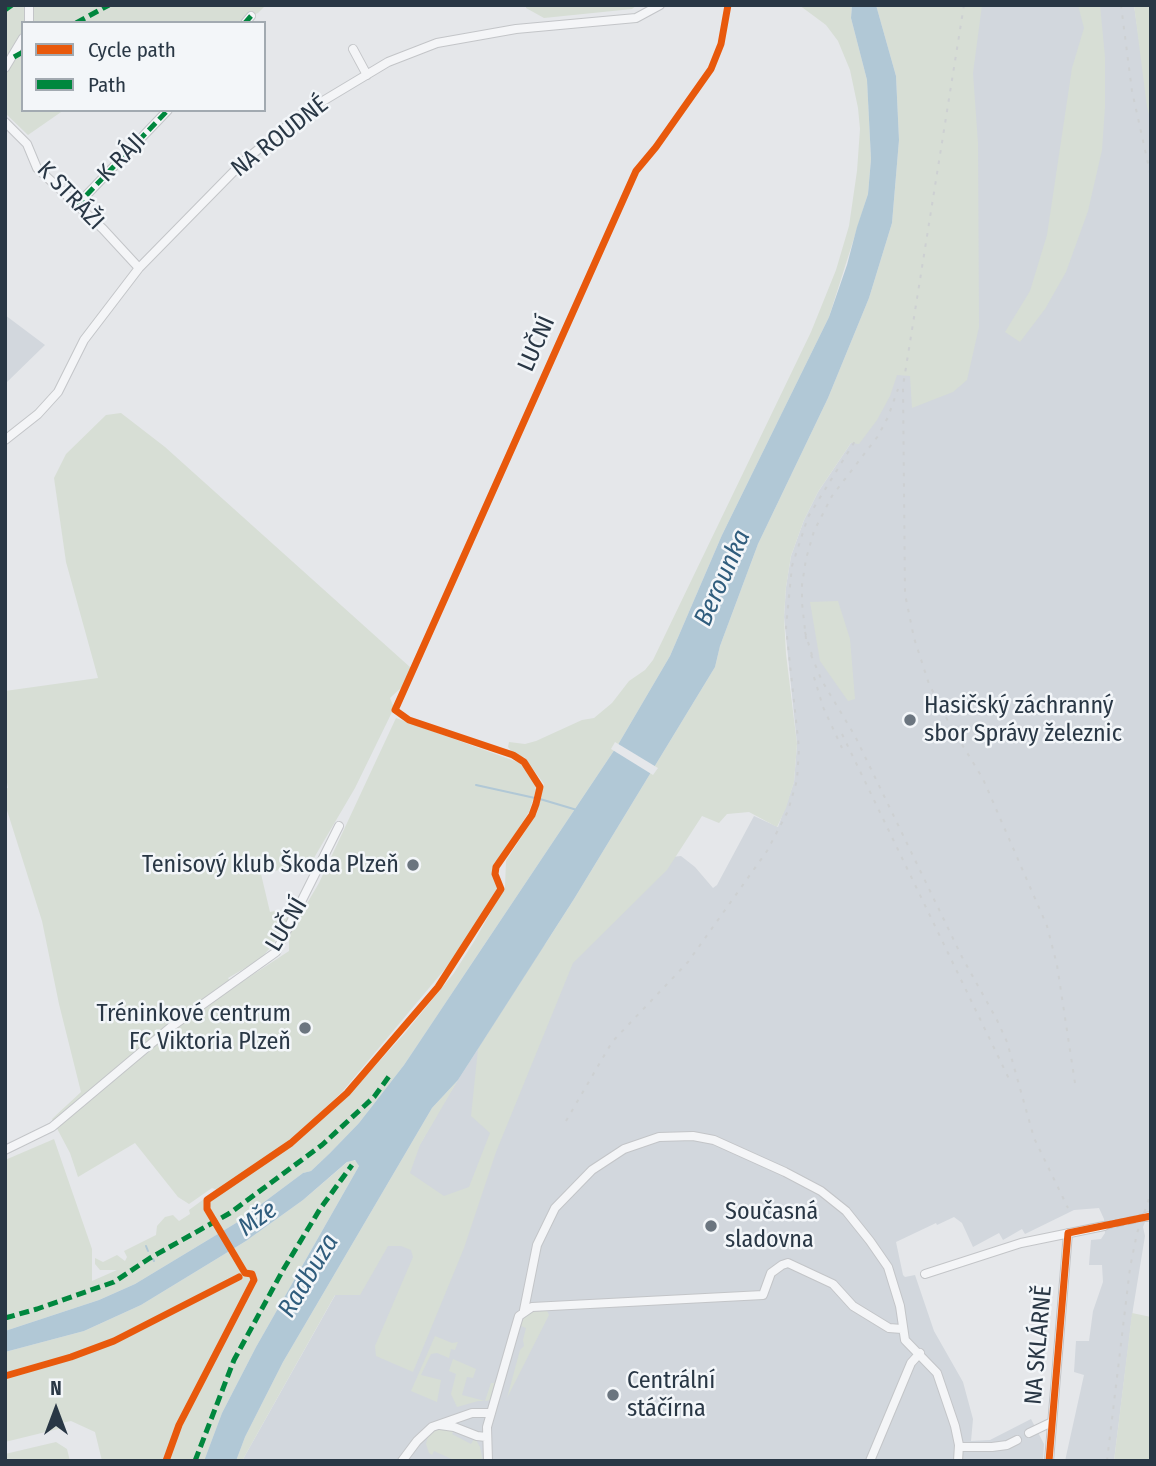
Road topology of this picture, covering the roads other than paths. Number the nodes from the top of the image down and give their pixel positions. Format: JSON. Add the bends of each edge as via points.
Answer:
{"nodes":[{"id":1,"x":660,"y":5,"type":"edge"},
{"id":2,"x":21,"y":41,"type":"edge"},
{"id":3,"x":353,"y":49,"type":"dead end"},
{"id":4,"x":5,"y":68,"type":"edge"},
{"id":5,"x":367,"y":75,"type":"junction"},
{"id":6,"x":165,"y":112,"type":"edge"},
{"id":7,"x":5,"y":122,"type":"edge"},
{"id":8,"x":76,"y":206,"type":"junction"},
{"id":9,"x":139,"y":268,"type":"junction"},
{"id":10,"x":6,"y":439,"type":"edge"},
{"id":11,"x":340,"y":826,"type":"dead end"},
{"id":12,"x":5,"y":1150,"type":"edge"},
{"id":13,"x":1104,"y":1226,"type":"tunnel mouth"},
{"id":14,"x":1068,"y":1233,"type":"junction"},
{"id":15,"x":925,"y":1274,"type":"dead end"},
{"id":16,"x":524,"y":1310,"type":"junction"},
{"id":17,"x":902,"y":1329,"type":"junction"},
{"id":18,"x":920,"y":1353,"type":"junction"},
{"id":19,"x":491,"y":1413,"type":"junction"},
{"id":20,"x":1052,"y":1422,"type":"junction"},
{"id":21,"x":437,"y":1426,"type":"junction"},
{"id":22,"x":1032,"y":1431,"type":"dead end"},
{"id":23,"x":486,"y":1437,"type":"junction"},
{"id":24,"x":1017,"y":1440,"type":"dead end"},
{"id":25,"x":959,"y":1447,"type":"junction"},
{"id":26,"x":402,"y":1461,"type":"edge"},
{"id":27,"x":488,"y":1461,"type":"edge"},
{"id":28,"x":870,"y":1461,"type":"edge"},
{"id":29,"x":958,"y":1461,"type":"edge"},
{"id":30,"x":1049,"y":1461,"type":"edge"}],
"edges":[{"from":1,"to":5,"type":"street","name":"NA ROUDNÉ","via":[[636,18],[516,29],[437,43]]},
{"from":2,"to":4,"type":"street"},
{"from":3,"to":5,"type":"street"},
{"from":5,"to":9,"type":"street","name":"NA ROUDNÉ","via":[[303,113],[244,161]]},
{"from":6,"to":8,"type":"street","name":"K RÁJI"},
{"from":7,"to":8,"type":"street","name":"K STRÁŽI","via":[[27,144],[37,168]]},
{"from":8,"to":9,"type":"street","name":"K STRÁŽI"},
{"from":9,"to":10,"type":"street","name":"NA ROUDNÉ","via":[[84,340],[58,392]]},
{"from":11,"to":12,"type":"street","name":"LUČNÍ","via":[[276,952],[171,1027],[52,1126]]},
{"from":13,"to":14,"type":"street"},
{"from":14,"to":15,"type":"street"},
{"from":14,"to":20,"type":"street","name":"NA SKLÁRNĚ"},
{"from":16,"to":17,"type":"street","via":[[763,1295],[771,1273],[788,1264],[833,1284],[853,1306],[889,1328]]},
{"from":16,"to":17,"type":"street","via":[[533,1257],[555,1208],[592,1170],[624,1149],[659,1137],[693,1136],[714,1140],[792,1176],[846,1211],[887,1268],[900,1306]]},
{"from":16,"to":19,"type":"street"},
{"from":17,"to":18,"type":"street","via":[[905,1340]]},
{"from":18,"to":25,"type":"street","via":[[937,1373]]},
{"from":18,"to":28,"type":"street","via":[[911,1363]]},
{"from":19,"to":21,"type":"street","via":[[472,1413]]},
{"from":19,"to":23,"type":"street"},
{"from":20,"to":22,"type":"street","name":"NA SKLÁRNĚ"},
{"from":20,"to":30,"type":"street","name":"NA SKLÁRNĚ"},
{"from":21,"to":23,"type":"street"},
{"from":21,"to":26,"type":"street","via":[[427,1430]]},
{"from":23,"to":27,"type":"street"},
{"from":24,"to":25,"type":"street","via":[[992,1447]]},
{"from":25,"to":29,"type":"street"}]}
